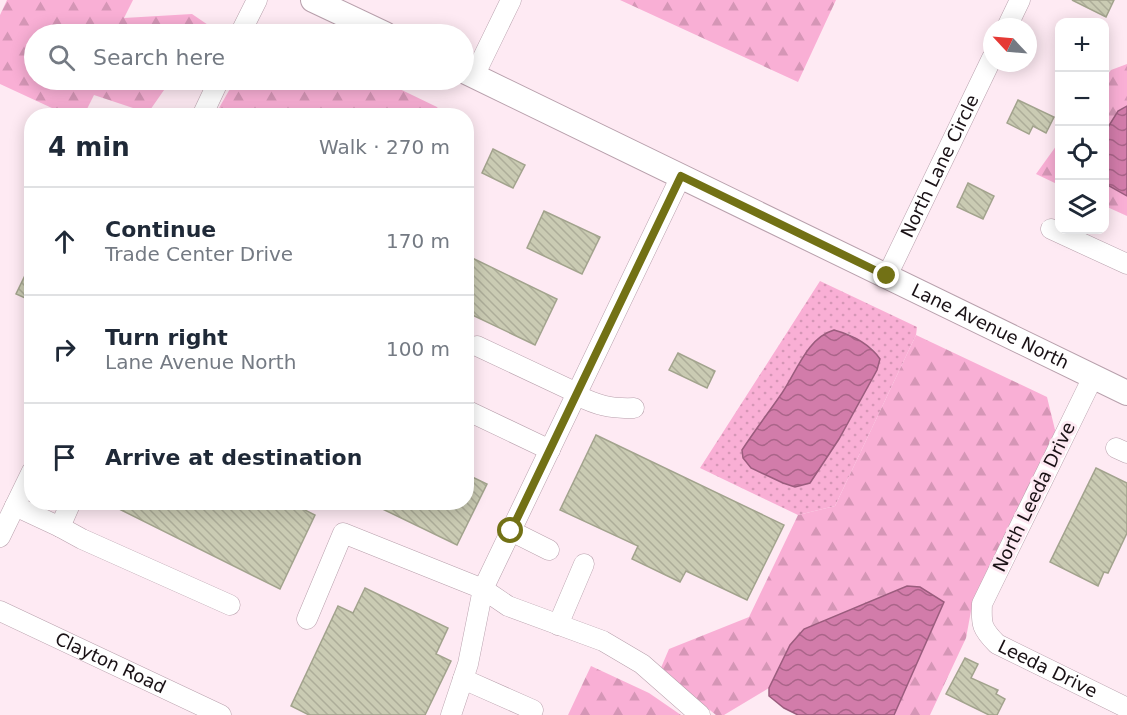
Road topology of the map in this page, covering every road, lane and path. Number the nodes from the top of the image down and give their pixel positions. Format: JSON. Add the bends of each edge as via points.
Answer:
{"nodes":[{"id":1,"x":257,"y":0,"type":"edge"},
{"id":2,"x":313,"y":0,"type":"edge"},
{"id":3,"x":511,"y":0,"type":"edge"},
{"id":4,"x":1020,"y":0,"type":"edge"},
{"id":5,"x":1011,"y":18,"type":"edge"},
{"id":6,"x":245,"y":24,"type":"edge"},
{"id":7,"x":364,"y":24,"type":"edge"},
{"id":8,"x":474,"y":64,"type":"edge"},
{"id":9,"x":985,"y":72,"type":"edge"},
{"id":10,"x":474,"y":75,"type":"edge"},
{"id":11,"x":214,"y":90,"type":"edge"},
{"id":12,"x":206,"y":108,"type":"edge"},
{"id":13,"x":681,"y":176,"type":"junction"},
{"id":14,"x":1051,"y":229,"type":"dead end"},
{"id":15,"x":1127,"y":264,"type":"edge"},
{"id":16,"x":887,"y":276,"type":"junction"},
{"id":17,"x":477,"y":346,"type":"dead end"},
{"id":18,"x":1093,"y":377,"type":"junction"},
{"id":19,"x":1127,"y":393,"type":"edge"},
{"id":20,"x":577,"y":394,"type":"junction"},
{"id":21,"x":634,"y":408,"type":"dead end"},
{"id":22,"x":474,"y":414,"type":"edge"},
{"id":23,"x":550,"y":450,"type":"junction"},
{"id":24,"x":24,"y":487,"type":"edge"},
{"id":25,"x":15,"y":506,"type":"junction"},
{"id":26,"x":67,"y":510,"type":"edge"},
{"id":27,"x":60,"y":527,"type":"junction"},
{"id":28,"x":511,"y":531,"type":"junction"},
{"id":29,"x":0,"y":537,"type":"edge"},
{"id":30,"x":549,"y":550,"type":"dead end"},
{"id":31,"x":584,"y":564,"type":"dead end"},
{"id":32,"x":483,"y":590,"type":"junction"},
{"id":33,"x":230,"y":605,"type":"dead end"},
{"id":34,"x":0,"y":611,"type":"edge"},
{"id":35,"x":307,"y":619,"type":"dead end"},
{"id":36,"x":981,"y":619,"type":"joint"},
{"id":37,"x":558,"y":625,"type":"junction"},
{"id":38,"x":463,"y":679,"type":"junction"},
{"id":39,"x":1127,"y":708,"type":"edge"},
{"id":40,"x":533,"y":710,"type":"dead end"},
{"id":41,"x":221,"y":715,"type":"edge"},
{"id":42,"x":451,"y":715,"type":"edge"},
{"id":43,"x":700,"y":715,"type":"edge"}],
"edges":[{"from":1,"to":6,"type":"street"},
{"from":2,"to":7,"type":"main road"},
{"from":3,"to":8,"type":"street"},
{"from":4,"to":5,"type":"street"},
{"from":9,"to":16,"type":"street","name":"North Lane Circle"},
{"from":10,"to":13,"type":"main road","name":"Lane Avenue North"},
{"from":11,"to":12,"type":"street"},
{"from":13,"to":16,"type":"main road","name":"Lane Avenue North"},
{"from":13,"to":20,"type":"street"},
{"from":14,"to":15,"type":"street"},
{"from":16,"to":18,"type":"main road","name":"Lane Avenue North"},
{"from":17,"to":20,"type":"street"},
{"from":18,"to":19,"type":"main road","name":"Lane Avenue North"},
{"from":18,"to":36,"type":"street","name":"North Leeda Drive","via":[[982,604]]},
{"from":20,"to":21,"type":"street","via":[[595,404]]},
{"from":20,"to":23,"type":"street"},
{"from":22,"to":23,"type":"street"},
{"from":23,"to":28,"type":"street"},
{"from":24,"to":25,"type":"street"},
{"from":25,"to":27,"type":"street"},
{"from":25,"to":29,"type":"street"},
{"from":26,"to":27,"type":"street"},
{"from":27,"to":33,"type":"street"},
{"from":28,"to":30,"type":"street"},
{"from":28,"to":32,"type":"street"},
{"from":31,"to":37,"type":"street"},
{"from":32,"to":35,"type":"street","via":[[344,533]]},
{"from":32,"to":37,"type":"street","via":[[508,606]]},
{"from":32,"to":38,"type":"street"},
{"from":34,"to":41,"type":"street","name":"Clayton Road"},
{"from":36,"to":39,"type":"street","name":"Leeda Drive","via":[[986,633],[997,644]]},
{"from":37,"to":43,"type":"street","via":[[603,641],[642,664]]},
{"from":38,"to":40,"type":"street"},
{"from":38,"to":42,"type":"street"}]}
